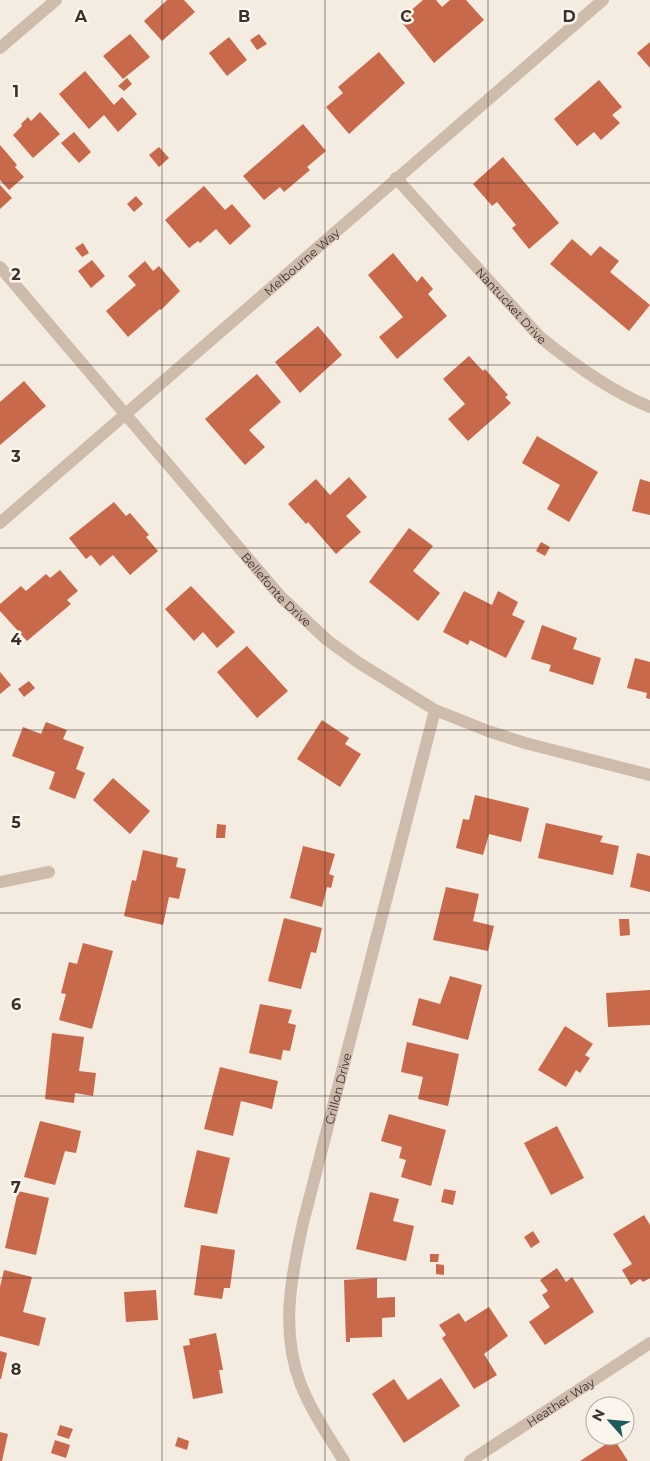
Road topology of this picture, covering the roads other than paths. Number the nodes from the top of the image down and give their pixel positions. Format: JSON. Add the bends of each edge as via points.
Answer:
{"nodes":[{"id":1,"x":56,"y":0,"type":"edge"},
{"id":2,"x":603,"y":0,"type":"edge"},
{"id":3,"x":0,"y":48,"type":"edge"},
{"id":4,"x":396,"y":178,"type":"junction"},
{"id":5,"x":0,"y":267,"type":"edge"},
{"id":6,"x":650,"y":408,"type":"edge"},
{"id":7,"x":124,"y":414,"type":"junction"},
{"id":8,"x":0,"y":523,"type":"edge"},
{"id":9,"x":435,"y":710,"type":"junction"},
{"id":10,"x":650,"y":775,"type":"edge"},
{"id":11,"x":49,"y":872,"type":"dead end"},
{"id":12,"x":0,"y":882,"type":"edge"},
{"id":13,"x":650,"y":1343,"type":"edge"},
{"id":14,"x":344,"y":1461,"type":"edge"},
{"id":15,"x":470,"y":1461,"type":"edge"}],
"edges":[{"from":1,"to":3,"type":"street"},
{"from":2,"to":4,"type":"street","name":"Melbourne Way"},
{"from":4,"to":6,"type":"street","name":"Nantucket Drive","via":[[540,337],[617,391]]},
{"from":4,"to":7,"type":"street","name":"Melbourne Way"},
{"from":5,"to":7,"type":"street","name":"Bellefonte Drive"},
{"from":7,"to":8,"type":"street","name":"Melbourne Way"},
{"from":7,"to":9,"type":"street","name":"Bellefonte Drive","via":[[281,597],[335,646]]},
{"from":9,"to":10,"type":"street","name":"Bellefonte Drive","via":[[525,744]]},
{"from":9,"to":14,"type":"street","name":"Crillon Drive","via":[[306,1214],[291,1286],[288,1316],[294,1367],[310,1404]]},
{"from":11,"to":12,"type":"street"},
{"from":13,"to":15,"type":"street","name":"Heather Way"}]}
